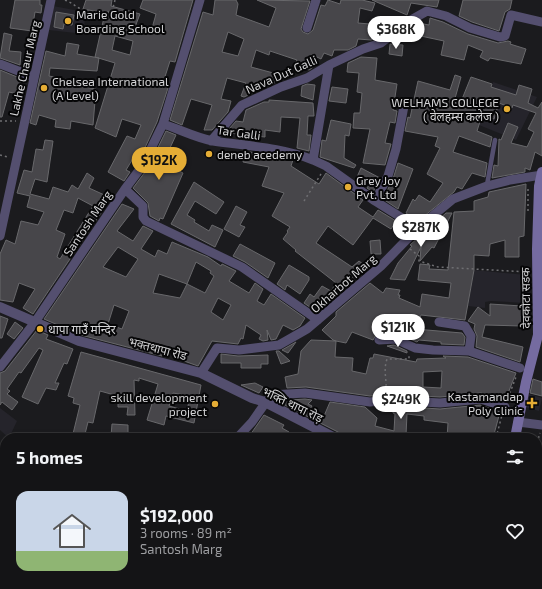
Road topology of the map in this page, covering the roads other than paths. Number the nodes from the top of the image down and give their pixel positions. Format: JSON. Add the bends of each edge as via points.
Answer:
{"nodes":[{"id":1,"x":51,"y":0,"type":"edge"},
{"id":2,"x":200,"y":0,"type":"edge"},
{"id":3,"x":316,"y":0,"type":"edge"},
{"id":4,"x":542,"y":22,"type":"edge"},
{"id":5,"x":307,"y":28,"type":"dead end"},
{"id":6,"x":0,"y":64,"type":"edge"},
{"id":7,"x":329,"y":65,"type":"junction"},
{"id":8,"x":34,"y":77,"type":"junction"},
{"id":9,"x":404,"y":106,"type":"dead end"},
{"id":10,"x":163,"y":124,"type":"junction"},
{"id":11,"x":211,"y":140,"type":"junction"},
{"id":12,"x":495,"y":140,"type":"dead end"},
{"id":13,"x":313,"y":160,"type":"junction"},
{"id":14,"x":542,"y":174,"type":"edge"},
{"id":15,"x":487,"y":186,"type":"junction"},
{"id":16,"x":125,"y":188,"type":"junction"},
{"id":17,"x":375,"y":201,"type":"junction"},
{"id":18,"x":418,"y":228,"type":"junction"},
{"id":19,"x":0,"y":236,"type":"edge"},
{"id":20,"x":0,"y":307,"type":"edge"},
{"id":21,"x":318,"y":320,"type":"junction"},
{"id":22,"x":35,"y":322,"type":"junction"},
{"id":23,"x":439,"y":322,"type":"dead end"},
{"id":24,"x":402,"y":323,"type":"dead end"},
{"id":25,"x":395,"y":339,"type":"junction"},
{"id":26,"x":379,"y":340,"type":"dead end"},
{"id":27,"x":469,"y":351,"type":"junction"},
{"id":28,"x":0,"y":367,"type":"edge"},
{"id":29,"x":520,"y":368,"type":"road end"},
{"id":30,"x":202,"y":373,"type":"junction"},
{"id":31,"x":241,"y":392,"type":"joint"},
{"id":32,"x":265,"y":402,"type":"junction"},
{"id":33,"x":505,"y":407,"type":"road end"},
{"id":34,"x":518,"y":422,"type":"junction"},
{"id":35,"x":542,"y":427,"type":"edge"},
{"id":36,"x":242,"y":433,"type":"edge"},
{"id":37,"x":325,"y":433,"type":"edge"},
{"id":38,"x":516,"y":433,"type":"edge"}],
"edges":[{"from":1,"to":8,"type":"street","name":"Lakhe Chaur Marg"},
{"from":2,"to":10,"type":"street","name":"Santosh Marg"},
{"from":3,"to":5,"type":"street"},
{"from":4,"to":7,"type":"street","name":"Nava Dut Galli","via":[[514,15],[510,17],[505,36],[497,36],[470,28],[446,16],[427,12],[411,20],[381,43]]},
{"from":6,"to":8,"type":"street"},
{"from":7,"to":11,"type":"street","name":"Nava Dut Galli","via":[[307,78],[242,105]]},
{"from":7,"to":13,"type":"street"},
{"from":8,"to":19,"type":"street","name":"Lakhe Chaur Marg"},
{"from":9,"to":17,"type":"street","via":[[388,176]]},
{"from":10,"to":11,"type":"street","name":"Tar Galli"},
{"from":10,"to":16,"type":"street","name":"Santosh Marg","via":[[143,165]]},
{"from":11,"to":13,"type":"street","name":"Tar Galli","via":[[299,154]]},
{"from":12,"to":15,"type":"lane"},
{"from":13,"to":17,"type":"street","name":"Tar Galli","via":[[326,166]]},
{"from":14,"to":15,"type":"street","name":"Okharbot Marg"},
{"from":14,"to":34,"type":"main road","name":"देवकोटा सडक","via":[[539,186],[537,249],[538,335]]},
{"from":15,"to":18,"type":"street","name":"Okharbot Marg","via":[[453,200]]},
{"from":16,"to":21,"type":"street","via":[[143,206],[143,217],[146,221],[242,267]]},
{"from":16,"to":22,"type":"street","name":"Santosh Marg"},
{"from":17,"to":18,"type":"street","name":"Tar Galli"},
{"from":18,"to":21,"type":"street","name":"Okharbot Marg","via":[[381,266]]},
{"from":20,"to":22,"type":"street","name":"भक्तथापा रोड"},
{"from":21,"to":30,"type":"street","name":"Okharbot Marg","via":[[279,345],[239,350],[217,348]]},
{"from":22,"to":28,"type":"street","name":"Santosh Marg"},
{"from":22,"to":30,"type":"street","name":"भक्तथापा रोड","via":[[79,341]]},
{"from":23,"to":27,"type":"street","via":[[465,326],[471,336]]},
{"from":24,"to":25,"type":"street"},
{"from":25,"to":26,"type":"street"},
{"from":25,"to":27,"type":"street","via":[[415,348]]},
{"from":27,"to":29,"type":"street"},
{"from":30,"to":31,"type":"street","name":"भक्तथापा रोड"},
{"from":31,"to":32,"type":"street","name":"भक्ति थापा रोड़"},
{"from":32,"to":33,"type":"street","via":[[271,395],[299,393],[370,402],[388,400],[440,403],[481,399]]},
{"from":32,"to":36,"type":"street"},
{"from":32,"to":37,"type":"street","name":"भक्ति थापा रोड़"},
{"from":34,"to":35,"type":"street"},
{"from":34,"to":38,"type":"main road","name":"देवकोटा सडक"}]}
